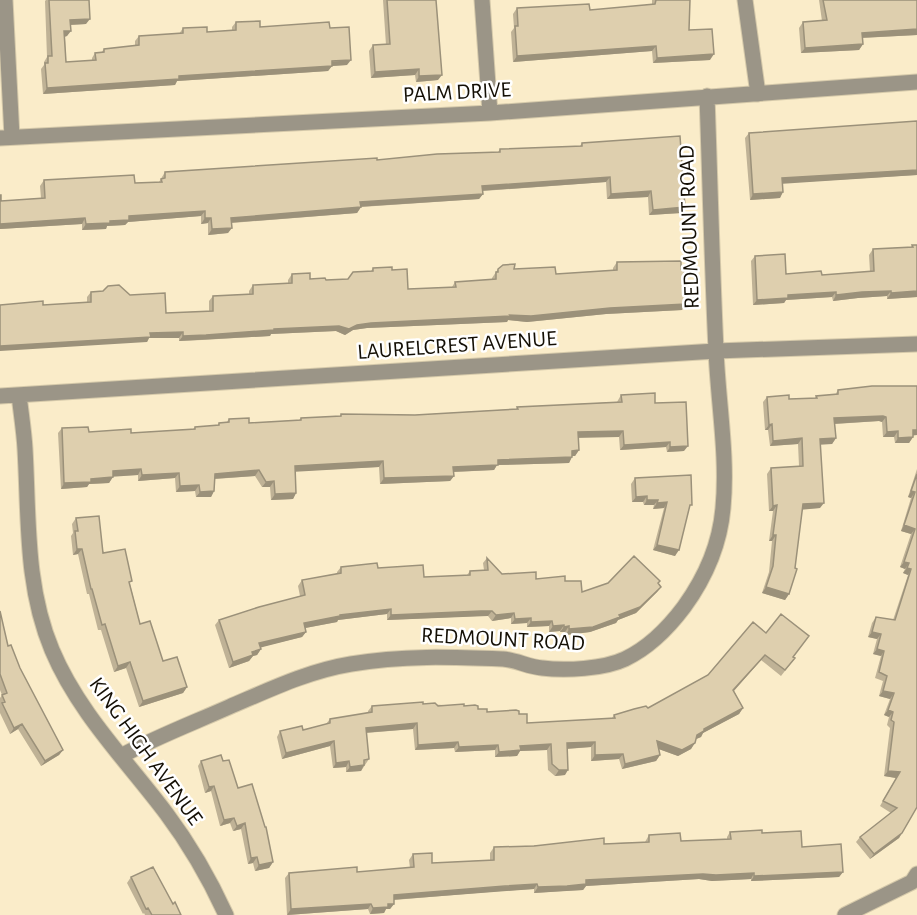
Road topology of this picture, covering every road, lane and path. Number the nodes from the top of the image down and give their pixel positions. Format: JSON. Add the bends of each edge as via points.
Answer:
{"nodes":[{"id":1,"x":5,"y":0,"type":"edge"},
{"id":2,"x":482,"y":0,"type":"edge"},
{"id":3,"x":745,"y":0,"type":"edge"},
{"id":4,"x":917,"y":82,"type":"edge"},
{"id":5,"x":758,"y":94,"type":"junction"},
{"id":6,"x":707,"y":96,"type":"junction"},
{"id":7,"x":490,"y":113,"type":"junction"},
{"id":8,"x":6,"y":138,"type":"edge"},
{"id":9,"x":917,"y":344,"type":"edge"},
{"id":10,"x":716,"y":351,"type":"junction"},
{"id":11,"x":19,"y":395,"type":"junction"},
{"id":12,"x":0,"y":396,"type":"edge"},
{"id":13,"x":121,"y":756,"type":"junction"},
{"id":14,"x":917,"y":874,"type":"edge"},
{"id":15,"x":226,"y":915,"type":"edge"},
{"id":16,"x":846,"y":915,"type":"edge"}],
"edges":[{"from":1,"to":8,"type":"street"},
{"from":2,"to":7,"type":"street"},
{"from":3,"to":5,"type":"street"},
{"from":4,"to":5,"type":"street","name":"PALM DRIVE"},
{"from":5,"to":6,"type":"street","name":"PALM DRIVE"},
{"from":6,"to":7,"type":"street","name":"PALM DRIVE"},
{"from":6,"to":10,"type":"street","name":"REDMOUNT ROAD"},
{"from":7,"to":8,"type":"street","name":"PALM DRIVE"},
{"from":9,"to":10,"type":"street","name":"LAURELCREST AVENUE"},
{"from":10,"to":11,"type":"street","name":"LAURELCREST AVENUE"},
{"from":10,"to":13,"type":"street","name":"REDMOUNT ROAD","via":[[724,473],[717,542],[693,594],[655,639],[625,659],[568,669],[540,668],[507,659],[426,656],[349,664],[306,675]]},
{"from":11,"to":12,"type":"street","name":"LAURELCREST AVENUE"},
{"from":11,"to":13,"type":"street","name":"KING HIGH AVENUE","via":[[28,544],[39,614],[74,694]]},
{"from":13,"to":15,"type":"street","name":"KING HIGH AVENUE","via":[[186,843]]},
{"from":14,"to":16,"type":"street","via":[[912,882]]}]}
